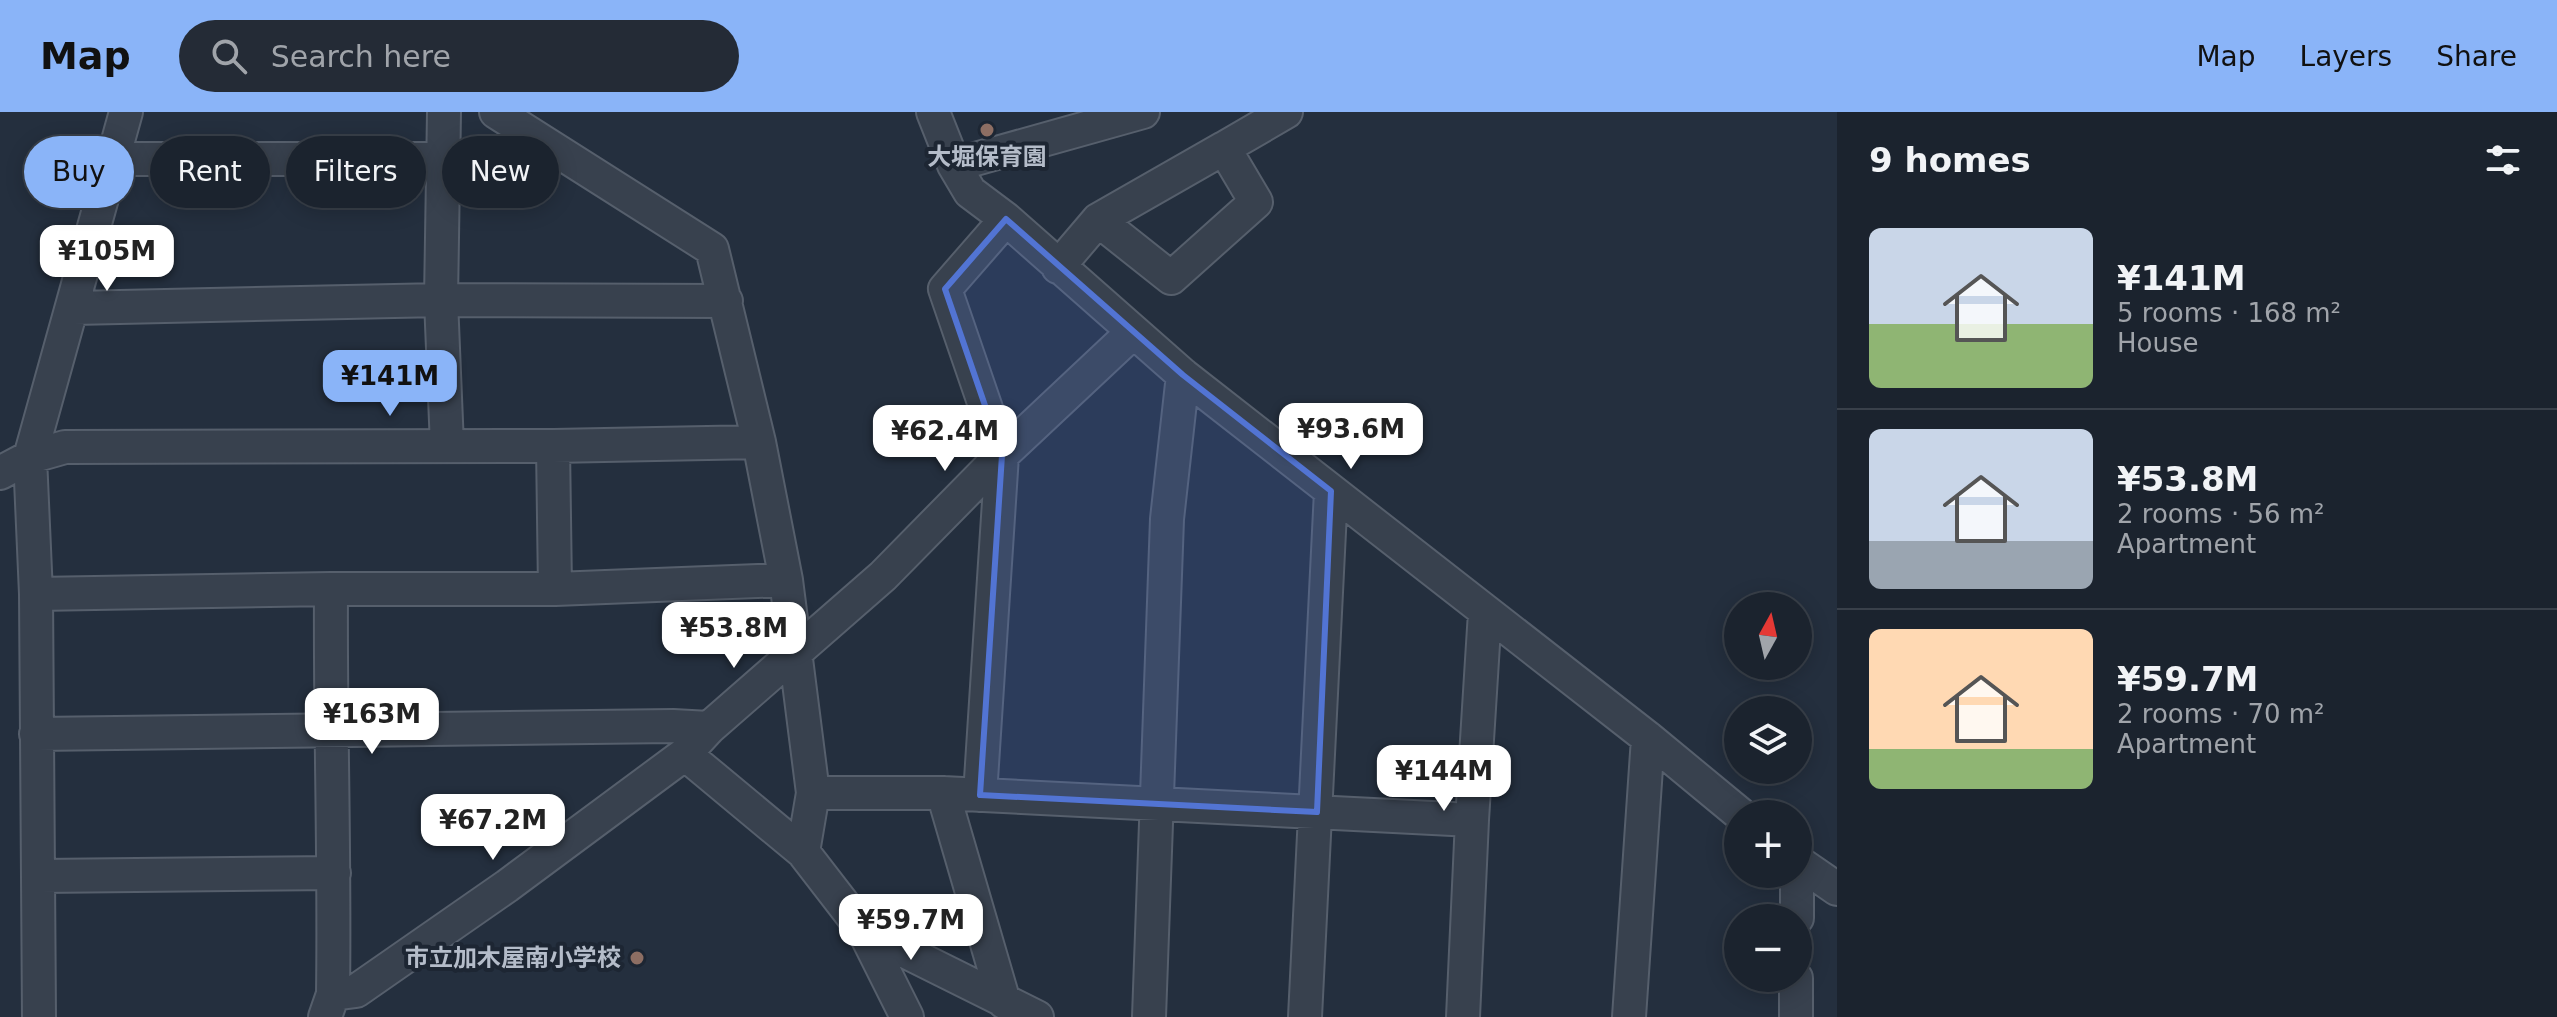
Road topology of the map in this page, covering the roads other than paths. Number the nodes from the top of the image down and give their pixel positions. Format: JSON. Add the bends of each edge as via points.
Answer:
{"nodes":[{"id":1,"x":126,"y":112,"type":"edge"},
{"id":2,"x":444,"y":112,"type":"edge"},
{"id":3,"x":496,"y":112,"type":"edge"},
{"id":4,"x":933,"y":112,"type":"edge"},
{"id":5,"x":1143,"y":112,"type":"edge"},
{"id":6,"x":1286,"y":112,"type":"edge"},
{"id":7,"x":120,"y":136,"type":"edge"},
{"id":8,"x":443,"y":136,"type":"edge"},
{"id":9,"x":1224,"y":148,"type":"junction"},
{"id":10,"x":134,"y":159,"type":"edge"},
{"id":11,"x":442,"y":159,"type":"edge"},
{"id":12,"x":954,"y":165,"type":"junction"},
{"id":13,"x":101,"y":208,"type":"edge"},
{"id":14,"x":442,"y":208,"type":"edge"},
{"id":15,"x":1006,"y":219,"type":"junction"},
{"id":16,"x":1098,"y":220,"type":"junction"},
{"id":17,"x":1058,"y":267,"type":"junction"},
{"id":18,"x":441,"y":300,"type":"junction"},
{"id":19,"x":726,"y":301,"type":"junction"},
{"id":20,"x":74,"y":308,"type":"junction"},
{"id":21,"x":1132,"y":333,"type":"junction"},
{"id":22,"x":1183,"y":375,"type":"junction"},
{"id":23,"x":759,"y":442,"type":"junction"},
{"id":24,"x":447,"y":446,"type":"junction"},
{"id":25,"x":553,"y":446,"type":"junction"},
{"id":26,"x":1002,"y":455,"type":"junction"},
{"id":27,"x":30,"y":457,"type":"junction"},
{"id":28,"x":0,"y":473,"type":"edge"},
{"id":29,"x":1331,"y":491,"type":"junction"},
{"id":30,"x":786,"y":580,"type":"junction"},
{"id":31,"x":331,"y":589,"type":"junction"},
{"id":32,"x":555,"y":589,"type":"junction"},
{"id":33,"x":36,"y":594,"type":"junction"},
{"id":34,"x":1485,"y":612,"type":"junction"},
{"id":35,"x":796,"y":653,"type":"junction"},
{"id":36,"x":330,"y":728,"type":"junction"},
{"id":37,"x":709,"y":728,"type":"junction"},
{"id":38,"x":36,"y":734,"type":"junction"},
{"id":39,"x":1648,"y":738,"type":"junction"},
{"id":40,"x":685,"y":754,"type":"junction"},
{"id":41,"x":813,"y":793,"type":"junction"},
{"id":42,"x":943,"y":793,"type":"junction"},
{"id":43,"x":980,"y":795,"type":"junction"},
{"id":44,"x":1724,"y":801,"type":"edge"},
{"id":45,"x":1158,"y":803,"type":"junction"},
{"id":46,"x":1317,"y":812,"type":"junction"},
{"id":47,"x":1472,"y":820,"type":"junction"},
{"id":48,"x":803,"y":852,"type":"junction"},
{"id":49,"x":1812,"y":872,"type":"edge"},
{"id":50,"x":334,"y":873,"type":"junction"},
{"id":51,"x":40,"y":876,"type":"junction"},
{"id":52,"x":1837,"y":889,"type":"edge"},
{"id":53,"x":864,"y":931,"type":"junction"},
{"id":54,"x":1796,"y":992,"type":"edge"},
{"id":55,"x":1004,"y":1002,"type":"junction"},
{"id":56,"x":328,"y":1009,"type":"edge"},
{"id":57,"x":39,"y":1017,"type":"edge"},
{"id":58,"x":303,"y":1017,"type":"edge"},
{"id":59,"x":907,"y":1017,"type":"edge"},
{"id":60,"x":1037,"y":1017,"type":"edge"},
{"id":61,"x":1149,"y":1017,"type":"edge"},
{"id":62,"x":1305,"y":1017,"type":"edge"},
{"id":63,"x":1463,"y":1017,"type":"edge"},
{"id":64,"x":1629,"y":1017,"type":"edge"},
{"id":65,"x":1796,"y":1017,"type":"edge"}],
"edges":[{"from":1,"to":7,"type":"street"},
{"from":2,"to":8,"type":"street"},
{"from":3,"to":19,"type":"street","via":[[712,249]]},
{"from":4,"to":12,"type":"street"},
{"from":5,"to":12,"type":"street"},
{"from":6,"to":9,"type":"street"},
{"from":9,"to":16,"type":"street"},
{"from":9,"to":16,"type":"street","via":[[1256,202],[1171,278]]},
{"from":10,"to":11,"type":"street"},
{"from":12,"to":15,"type":"street","via":[[970,192]]},
{"from":13,"to":20,"type":"street"},
{"from":14,"to":18,"type":"street"},
{"from":15,"to":17,"type":"street"},
{"from":15,"to":26,"type":"street","via":[[945,289]]},
{"from":16,"to":17,"type":"street"},
{"from":17,"to":21,"type":"street"},
{"from":18,"to":19,"type":"street"},
{"from":18,"to":20,"type":"street"},
{"from":18,"to":24,"type":"street"},
{"from":19,"to":23,"type":"street"},
{"from":20,"to":27,"type":"street"},
{"from":21,"to":22,"type":"street"},
{"from":21,"to":26,"type":"street"},
{"from":22,"to":29,"type":"street"},
{"from":22,"to":45,"type":"street","via":[[1167,519]]},
{"from":23,"to":25,"type":"street"},
{"from":23,"to":30,"type":"street"},
{"from":24,"to":25,"type":"street"},
{"from":24,"to":27,"type":"street","via":[[65,447]]},
{"from":25,"to":32,"type":"street"},
{"from":26,"to":35,"type":"street","via":[[883,576]]},
{"from":26,"to":43,"type":"street"},
{"from":27,"to":28,"type":"street"},
{"from":27,"to":33,"type":"street"},
{"from":29,"to":34,"type":"street"},
{"from":29,"to":46,"type":"street"},
{"from":30,"to":32,"type":"street"},
{"from":30,"to":35,"type":"street"},
{"from":31,"to":32,"type":"street"},
{"from":31,"to":33,"type":"street"},
{"from":31,"to":36,"type":"street"},
{"from":33,"to":38,"type":"street"},
{"from":34,"to":39,"type":"street"},
{"from":34,"to":47,"type":"street"},
{"from":35,"to":37,"type":"street"},
{"from":35,"to":41,"type":"street"},
{"from":36,"to":37,"type":"street"},
{"from":36,"to":38,"type":"street"},
{"from":36,"to":50,"type":"street"},
{"from":37,"to":40,"type":"street"},
{"from":38,"to":51,"type":"street"},
{"from":39,"to":44,"type":"street"},
{"from":39,"to":64,"type":"street"},
{"from":40,"to":48,"type":"street"},
{"from":40,"to":56,"type":"street"},
{"from":41,"to":42,"type":"street"},
{"from":41,"to":48,"type":"street"},
{"from":42,"to":43,"type":"street"},
{"from":42,"to":55,"type":"street"},
{"from":43,"to":45,"type":"street"},
{"from":45,"to":46,"type":"street"},
{"from":45,"to":61,"type":"street"},
{"from":46,"to":47,"type":"street"},
{"from":46,"to":62,"type":"street"},
{"from":47,"to":63,"type":"street"},
{"from":48,"to":53,"type":"street"},
{"from":49,"to":52,"type":"street"},
{"from":50,"to":51,"type":"street"},
{"from":50,"to":56,"type":"street"},
{"from":51,"to":57,"type":"street"},
{"from":53,"to":55,"type":"street"},
{"from":53,"to":59,"type":"street"},
{"from":54,"to":65,"type":"street"},
{"from":55,"to":60,"type":"street"},
{"from":56,"to":58,"type":"street"}]}
